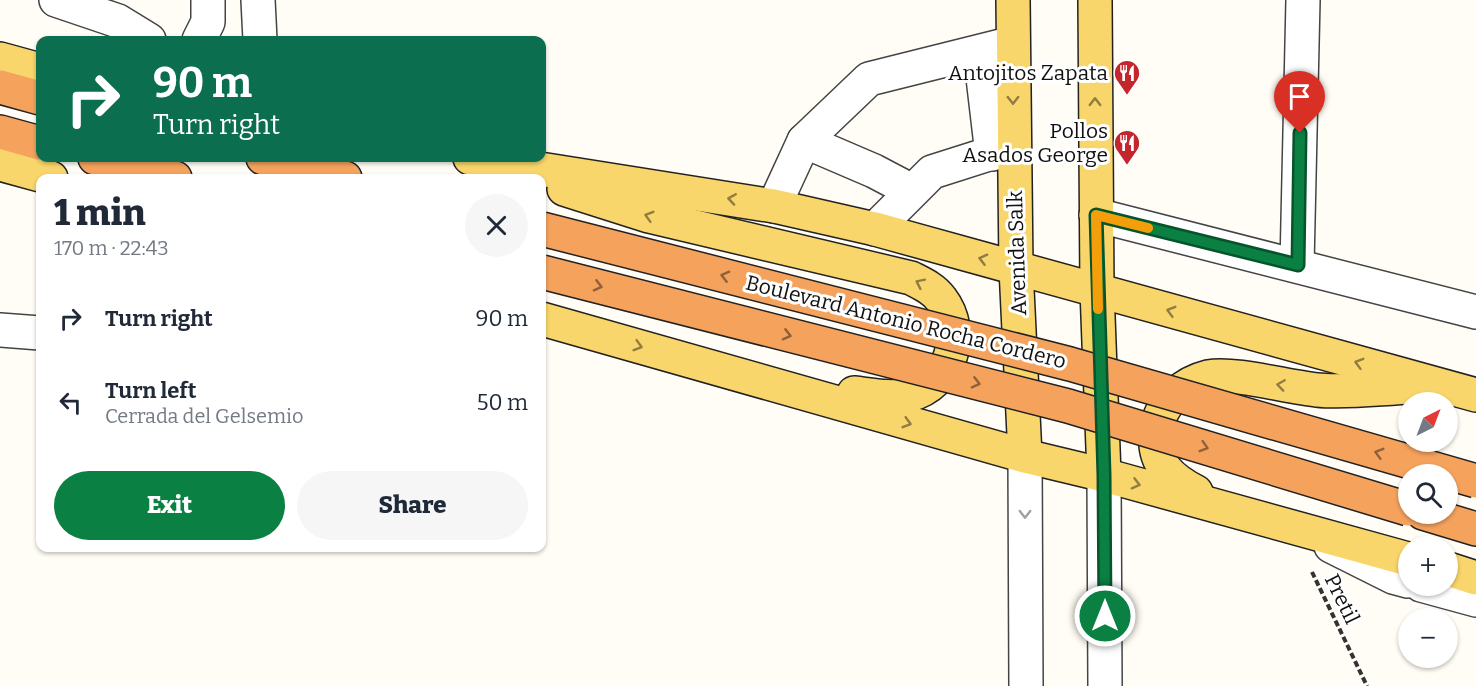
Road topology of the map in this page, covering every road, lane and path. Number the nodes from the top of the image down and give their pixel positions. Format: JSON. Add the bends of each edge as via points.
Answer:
{"nodes":[{"id":1,"x":56,"y":0,"type":"edge"},
{"id":2,"x":208,"y":0,"type":"edge"},
{"id":3,"x":258,"y":0,"type":"edge"},
{"id":4,"x":1013,"y":0,"type":"edge"},
{"id":5,"x":1095,"y":0,"type":"edge"},
{"id":6,"x":1303,"y":0,"type":"edge"},
{"id":7,"x":142,"y":36,"type":"edge"},
{"id":8,"x":201,"y":36,"type":"edge"},
{"id":9,"x":260,"y":36,"type":"edge"},
{"id":10,"x":1013,"y":43,"type":"junction"},
{"id":11,"x":980,"y":52,"type":"junction"},
{"id":12,"x":0,"y":59,"type":"edge"},
{"id":13,"x":36,"y":69,"type":"edge"},
{"id":14,"x":0,"y":87,"type":"edge"},
{"id":15,"x":36,"y":97,"type":"edge"},
{"id":16,"x":0,"y":132,"type":"edge"},
{"id":17,"x":804,"y":141,"type":"junction"},
{"id":18,"x":36,"y":142,"type":"edge"},
{"id":19,"x":1003,"y":150,"type":"junction"},
{"id":20,"x":111,"y":162,"type":"edge"},
{"id":21,"x":279,"y":162,"type":"edge"},
{"id":22,"x":483,"y":162,"type":"edge"},
{"id":23,"x":495,"y":162,"type":"edge"},
{"id":24,"x":0,"y":164,"type":"edge"},
{"id":25,"x":36,"y":174,"type":"edge"},
{"id":26,"x":159,"y":174,"type":"edge"},
{"id":27,"x":329,"y":174,"type":"edge"},
{"id":28,"x":520,"y":174,"type":"edge"},
{"id":29,"x":546,"y":182,"type":"edge"},
{"id":30,"x":912,"y":191,"type":"junction"},
{"id":31,"x":774,"y":206,"type":"junction"},
{"id":32,"x":1096,"y":215,"type":"junction"},
{"id":33,"x":875,"y":229,"type":"junction"},
{"id":34,"x":546,"y":230,"type":"edge"},
{"id":35,"x":1298,"y":265,"type":"junction"},
{"id":36,"x":1016,"y":268,"type":"junction"},
{"id":37,"x":546,"y":273,"type":"edge"},
{"id":38,"x":1097,"y":290,"type":"junction"},
{"id":39,"x":1476,"y":312,"type":"edge"},
{"id":40,"x":546,"y":320,"type":"edge"},
{"id":41,"x":0,"y":330,"type":"edge"},
{"id":42,"x":36,"y":333,"type":"edge"},
{"id":43,"x":768,"y":384,"type":"junction"},
{"id":44,"x":1444,"y":387,"type":"junction"},
{"id":45,"x":1476,"y":395,"type":"edge"},
{"id":46,"x":1025,"y":456,"type":"junction"},
{"id":47,"x":1104,"y":475,"type":"junction"},
{"id":48,"x":1476,"y":481,"type":"edge"},
{"id":49,"x":1398,"y":506,"type":"edge"},
{"id":50,"x":1225,"y":508,"type":"junction"},
{"id":51,"x":1458,"y":524,"type":"edge"},
{"id":52,"x":1289,"y":526,"type":"junction"},
{"id":53,"x":1476,"y":529,"type":"edge"},
{"id":54,"x":1398,"y":555,"type":"edge"},
{"id":55,"x":1310,"y":568,"type":"dead end"},
{"id":56,"x":1458,"y":572,"type":"edge"},
{"id":57,"x":1398,"y":578,"type":"edge"},
{"id":58,"x":1476,"y":578,"type":"edge"},
{"id":59,"x":1458,"y":595,"type":"edge"},
{"id":60,"x":1476,"y":600,"type":"edge"},
{"id":61,"x":1026,"y":686,"type":"edge"},
{"id":62,"x":1106,"y":686,"type":"edge"},
{"id":63,"x":1367,"y":686,"type":"edge"}],
"edges":[{"from":1,"to":7,"type":"street","via":[[118,21]]},
{"from":2,"to":8,"type":"street","via":[[208,22]]},
{"from":3,"to":9,"type":"street"},
{"from":4,"to":10,"type":"main road","name":"Avenida Salk"},
{"from":32,"to":5,"type":"main road","one_way":true},
{"from":6,"to":35,"type":"street"},
{"from":10,"to":11,"type":"street"},
{"from":10,"to":19,"type":"main road","name":"Avenida Salk","one_way":true},
{"from":11,"to":17,"type":"street","via":[[869,80]]},
{"from":11,"to":19,"type":"street"},
{"from":12,"to":13,"type":"main road"},
{"from":14,"to":15,"type":"highway"},
{"from":16,"to":18,"type":"highway"},
{"from":17,"to":30,"type":"street"},
{"from":17,"to":31,"type":"street"},
{"from":19,"to":30,"type":"street","via":[[932,172]]},
{"from":19,"to":36,"type":"main road","name":"Avenida Salk"},
{"from":20,"to":26,"type":"highway"},
{"from":21,"to":27,"type":"highway"},
{"from":22,"to":28,"type":"main road"},
{"from":31,"to":23,"type":"main road","one_way":true},
{"from":24,"to":25,"type":"main road"},
{"from":43,"to":29,"type":"main road","one_way":true,"via":[[891,397],[925,389],[939,378],[954,347],[950,312],[927,286],[911,278],[649,216]]},
{"from":30,"to":33,"type":"street"},
{"from":31,"to":33,"type":"main road"},
{"from":32,"to":35,"type":"street"},
{"from":32,"to":38,"type":"main road"},
{"from":36,"to":33,"type":"main road","one_way":true},
{"from":48,"to":34,"type":"highway","name":"Boulevard Antonio Rocha Cordero","one_way":true,"bridge":true,"via":[[1070,364]]},
{"from":35,"to":39,"type":"street"},
{"from":36,"to":38,"type":"main road"},
{"from":36,"to":46,"type":"main road","name":"Avenida Salk"},
{"from":37,"to":49,"type":"highway","name":"Boulevard Antonio Rocha Cordero","one_way":true,"bridge":true,"via":[[1068,406]]},
{"from":44,"to":38,"type":"main road","one_way":true},
{"from":38,"to":47,"type":"main road"},
{"from":40,"to":43,"type":"main road","one_way":true},
{"from":41,"to":42,"type":"street"},
{"from":43,"to":46,"type":"main road","one_way":true},
{"from":44,"to":45,"type":"main road"},
{"from":44,"to":50,"type":"main road","one_way":true,"via":[[1319,390],[1228,377],[1208,377],[1185,386],[1168,401],[1157,423],[1155,446],[1162,467],[1186,487]]},
{"from":46,"to":47,"type":"main road"},
{"from":46,"to":61,"type":"street","name":"Avenida Salk","one_way":true},
{"from":47,"to":50,"type":"main road","one_way":true},
{"from":47,"to":62,"type":"street"},
{"from":50,"to":52,"type":"main road"},
{"from":51,"to":53,"type":"highway"},
{"from":52,"to":54,"type":"main road"},
{"from":52,"to":57,"type":"street"},
{"from":55,"to":63,"type":"path","name":"Pretil"},
{"from":56,"to":58,"type":"main road"},
{"from":59,"to":60,"type":"street"}]}
